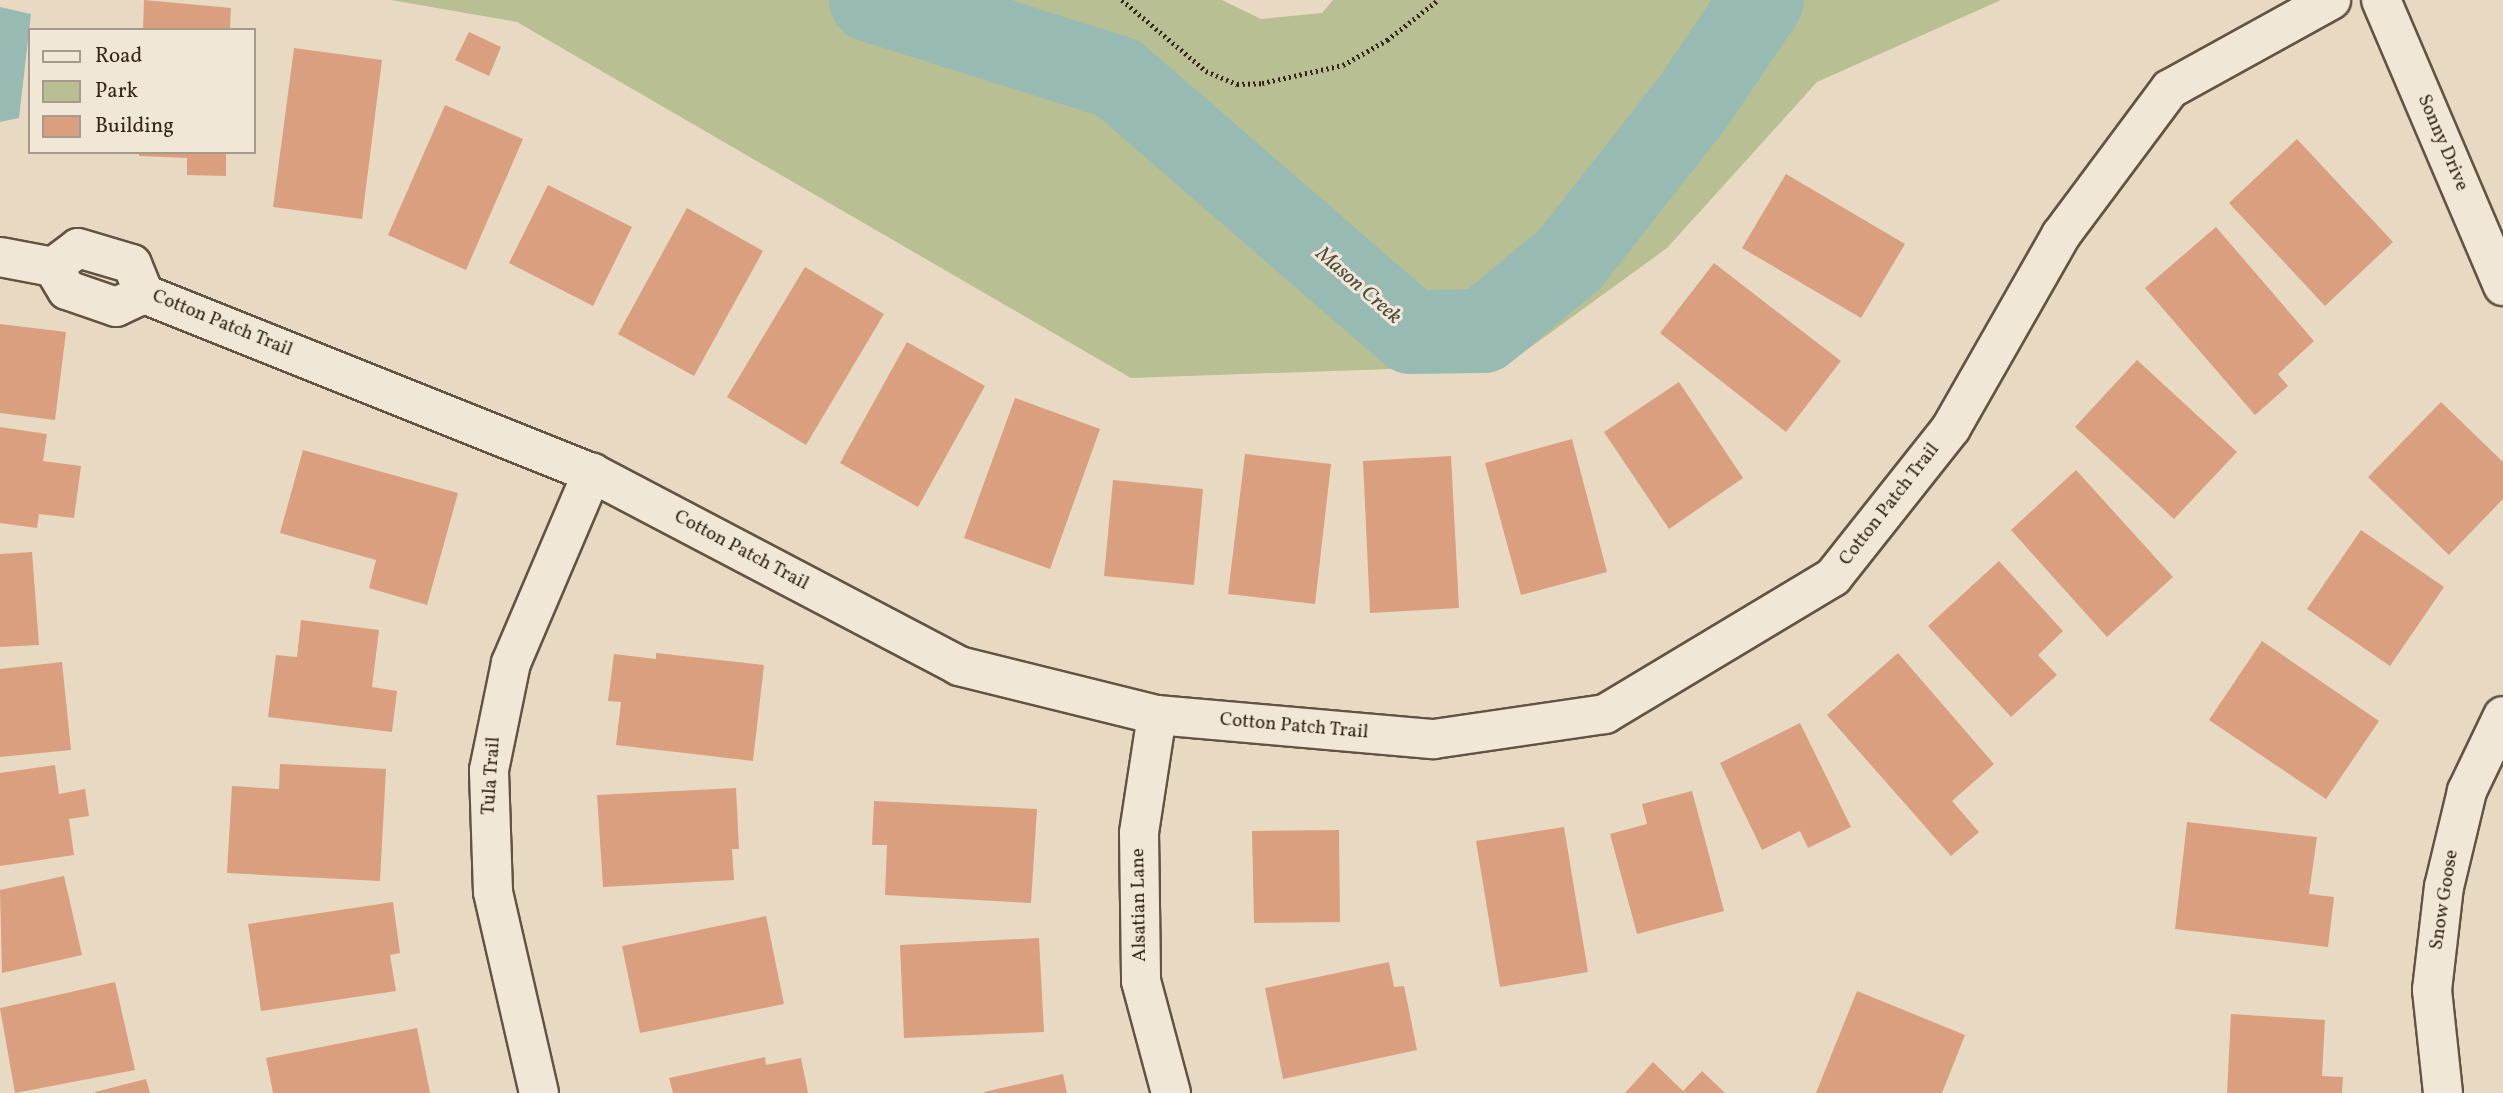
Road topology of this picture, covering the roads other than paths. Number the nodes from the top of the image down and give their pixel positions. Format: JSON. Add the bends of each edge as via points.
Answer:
{"nodes":[{"id":1,"x":2331,"y":0,"type":"edge"},
{"id":2,"x":2381,"y":0,"type":"edge"},
{"id":3,"x":0,"y":257,"type":"edge"},
{"id":4,"x":2503,"y":286,"type":"edge"},
{"id":5,"x":592,"y":473,"type":"junction"},
{"id":6,"x":1157,"y":715,"type":"junction"},
{"id":7,"x":2503,"y":716,"type":"edge"},
{"id":8,"x":539,"y":1093,"type":"edge"},
{"id":9,"x":1171,"y":1093,"type":"edge"},
{"id":10,"x":2443,"y":1093,"type":"edge"}],
"edges":[{"from":1,"to":6,"type":"street","name":"Cotton Patch Trail","via":[[2170,89],[2061,235],[1951,428],[1833,577],[1605,714],[1434,739]]},
{"from":2,"to":4,"type":"street","name":"Sonny Drive"},
{"from":3,"to":5,"type":"street","name":"Cotton Patch Trail","via":[[53,267],[78,248],[108,255],[132,264],[144,294]]},
{"from":5,"to":6,"type":"street","name":"Cotton Patch Trail","via":[[960,666]]},
{"from":5,"to":8,"type":"street","name":"Tula Trail","via":[[511,663],[489,771],[493,892]]},
{"from":6,"to":9,"type":"street","name":"Alsatian Lane","via":[[1139,833],[1140,981]]},
{"from":7,"to":10,"type":"street","name":"Snow Goose","via":[[2467,791],[2444,887],[2432,990]]}]}
